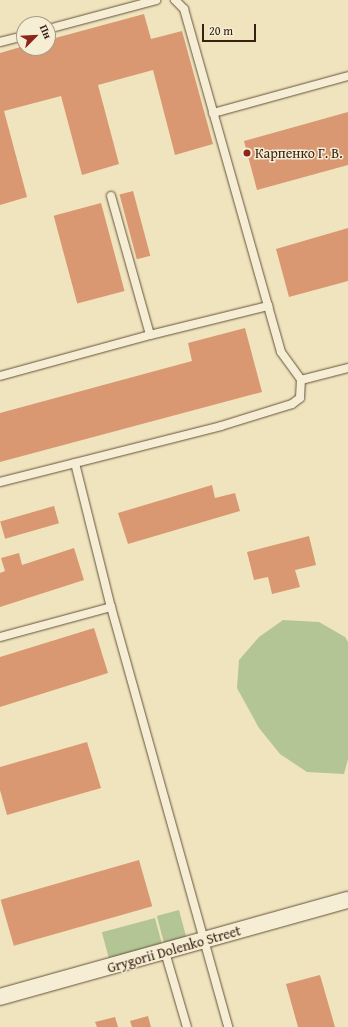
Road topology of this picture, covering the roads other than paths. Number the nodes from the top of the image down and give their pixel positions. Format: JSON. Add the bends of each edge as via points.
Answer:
{"nodes":[{"id":1,"x":156,"y":0,"type":"edge"},
{"id":2,"x":175,"y":0,"type":"edge"},
{"id":3,"x":56,"y":27,"type":"edge"},
{"id":4,"x":16,"y":38,"type":"edge"},
{"id":5,"x":0,"y":42,"type":"edge"},
{"id":6,"x":348,"y":76,"type":"edge"},
{"id":7,"x":213,"y":113,"type":"junction"},
{"id":8,"x":112,"y":196,"type":"dead end"},
{"id":9,"x":268,"y":306,"type":"junction"},
{"id":10,"x":150,"y":335,"type":"junction"},
{"id":11,"x":348,"y":368,"type":"edge"},
{"id":12,"x":0,"y":376,"type":"edge"},
{"id":13,"x":301,"y":380,"type":"junction"},
{"id":14,"x":75,"y":463,"type":"junction"},
{"id":15,"x":0,"y":482,"type":"edge"},
{"id":16,"x":111,"y":607,"type":"junction"},
{"id":17,"x":0,"y":638,"type":"edge"},
{"id":18,"x":348,"y":900,"type":"edge"},
{"id":19,"x":206,"y":940,"type":"junction"},
{"id":20,"x":165,"y":952,"type":"junction"},
{"id":21,"x":0,"y":997,"type":"edge"},
{"id":22,"x":187,"y":1027,"type":"edge"},
{"id":23,"x":228,"y":1027,"type":"edge"}],
"edges":[{"from":1,"to":3,"type":"lane"},
{"from":2,"to":7,"type":"lane","via":[[184,9]]},
{"from":4,"to":5,"type":"lane"},
{"from":6,"to":7,"type":"lane"},
{"from":7,"to":9,"type":"lane"},
{"from":8,"to":10,"type":"lane"},
{"from":9,"to":10,"type":"lane"},
{"from":9,"to":13,"type":"lane","via":[[280,352]]},
{"from":10,"to":12,"type":"lane"},
{"from":11,"to":13,"type":"lane"},
{"from":13,"to":14,"type":"lane","via":[[300,398],[292,404],[221,426]]},
{"from":14,"to":15,"type":"lane"},
{"from":14,"to":16,"type":"lane"},
{"from":16,"to":17,"type":"lane"},
{"from":16,"to":19,"type":"lane"},
{"from":18,"to":19,"type":"street","name":"Grygorii Dolenko Street"},
{"from":19,"to":20,"type":"street","name":"Grygorii Dolenko Street"},
{"from":19,"to":23,"type":"lane"},
{"from":20,"to":21,"type":"street","name":"Grygorii Dolenko Street"},
{"from":20,"to":22,"type":"lane"}]}
